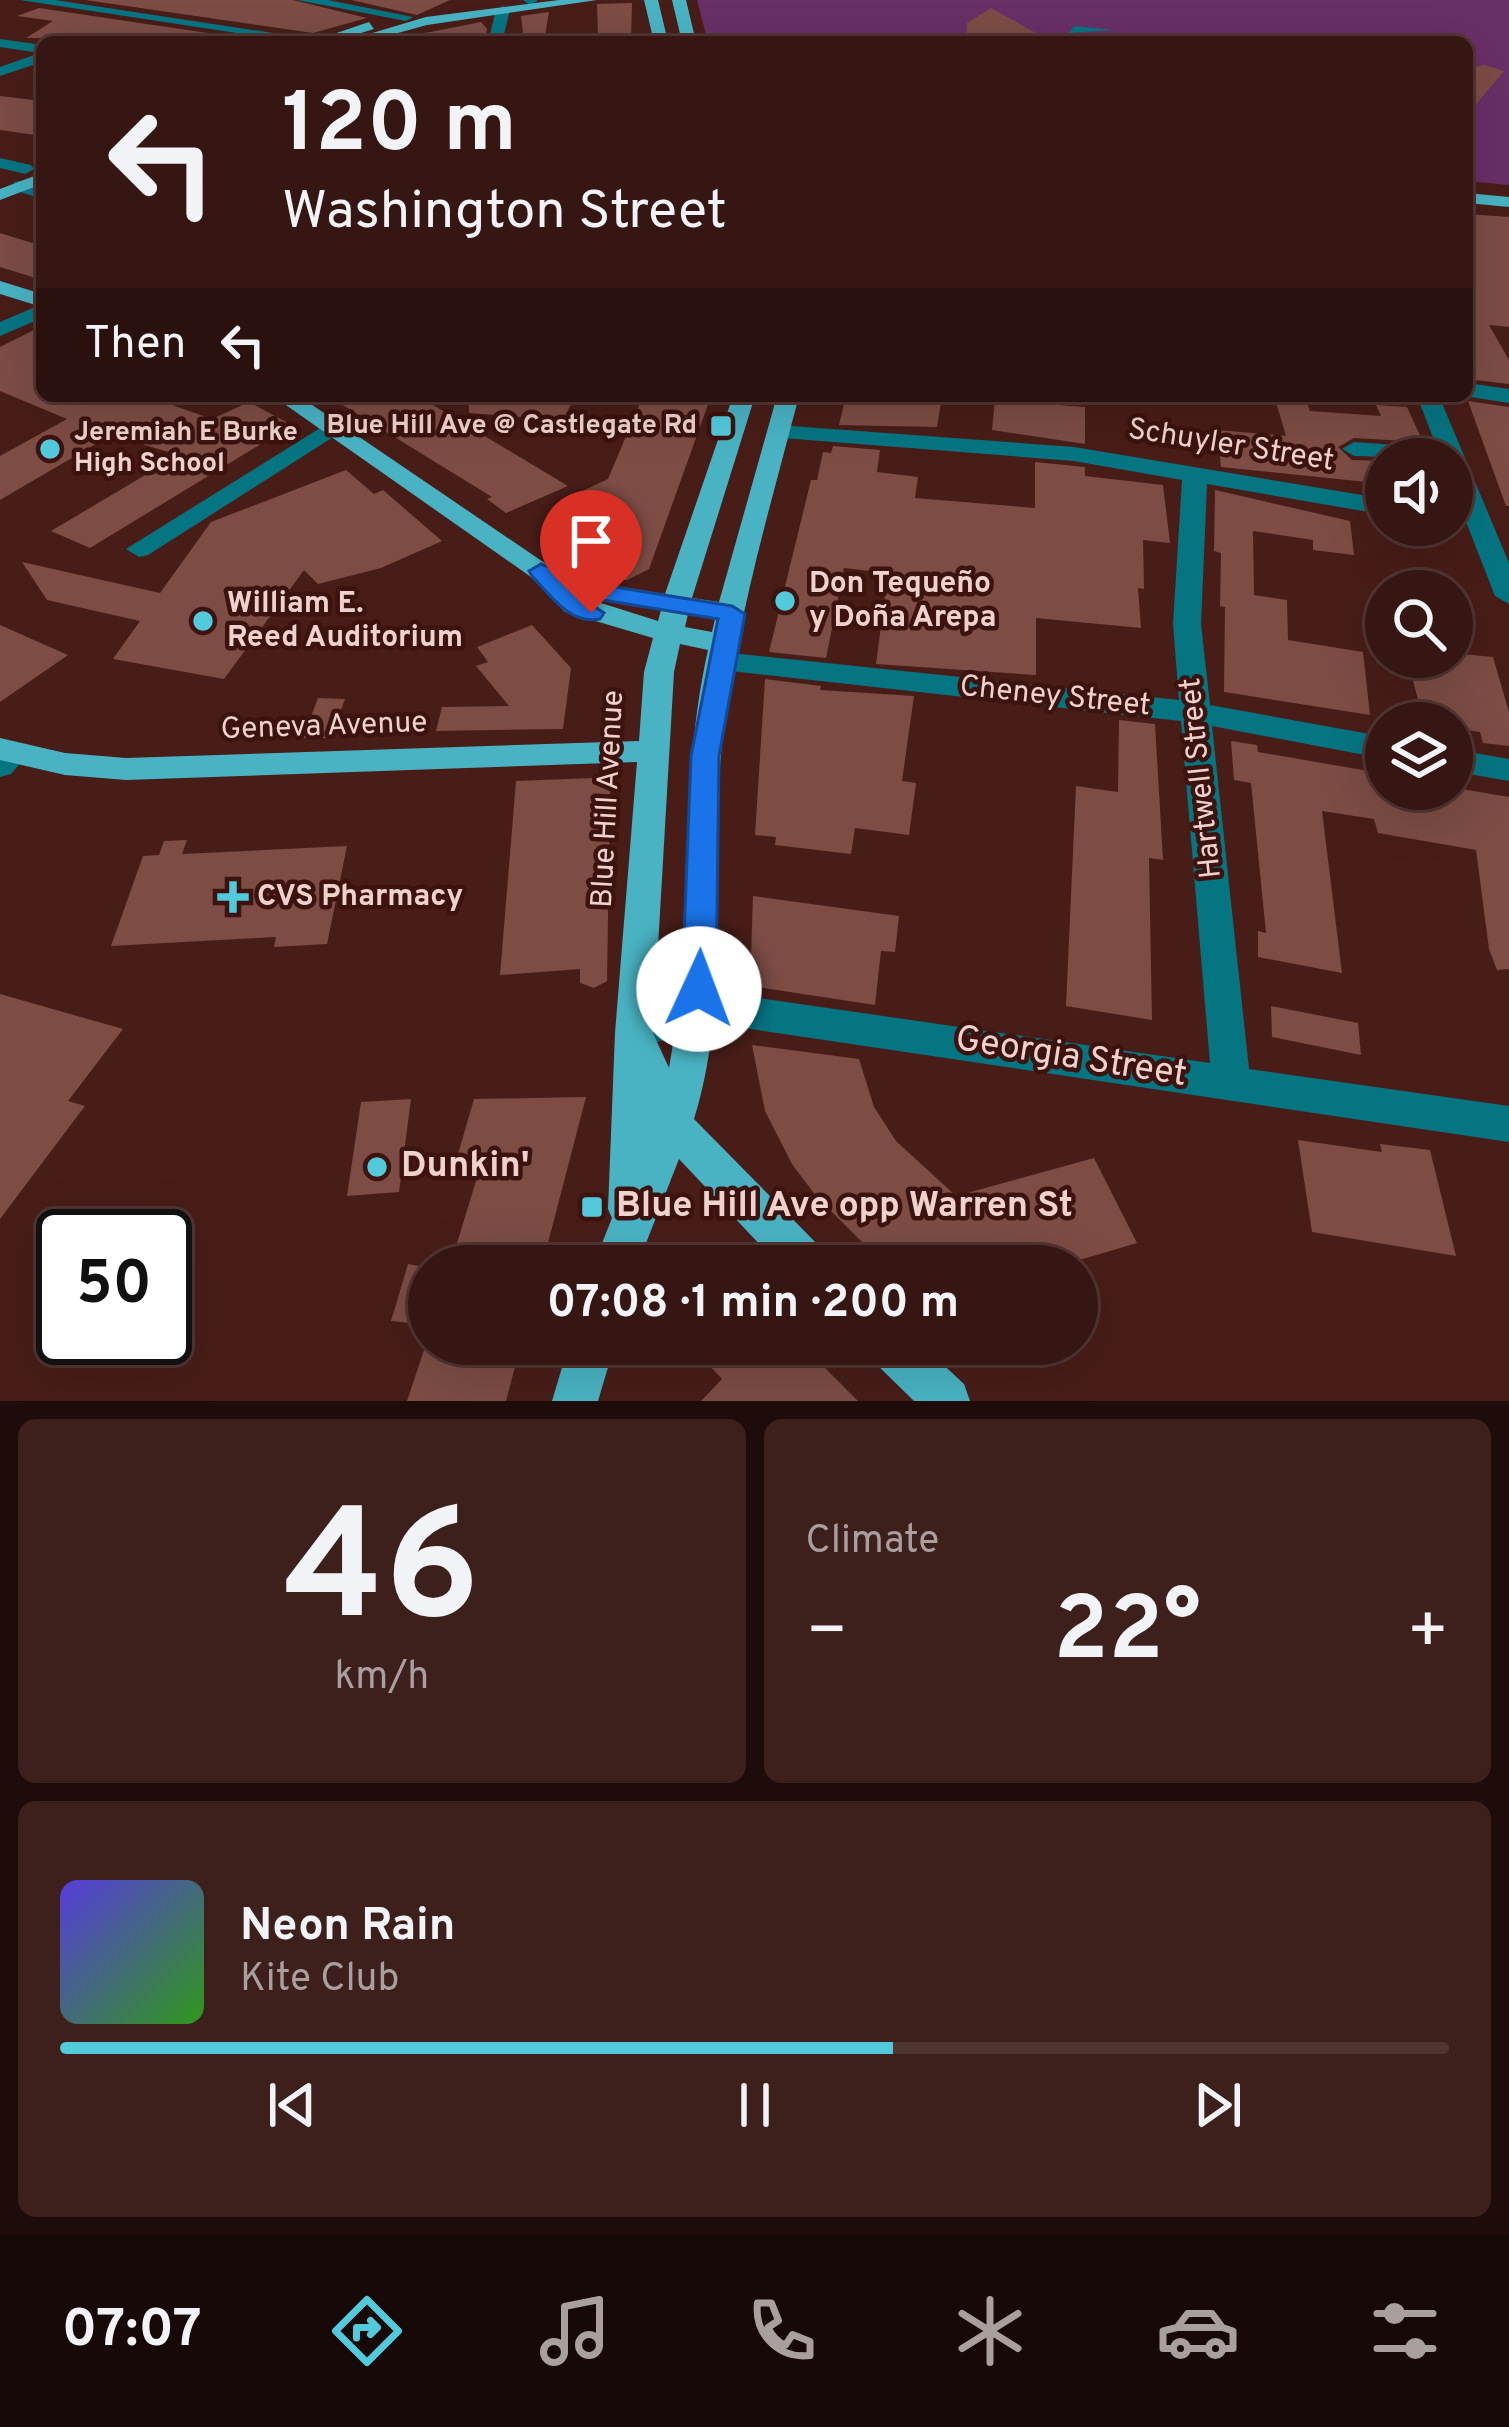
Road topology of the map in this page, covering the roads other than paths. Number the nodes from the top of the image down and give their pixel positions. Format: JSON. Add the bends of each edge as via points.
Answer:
{"nodes":[{"id":1,"x":28,"y":0,"type":"edge"},
{"id":2,"x":304,"y":0,"type":"edge"},
{"id":3,"x":531,"y":0,"type":"edge"},
{"id":4,"x":590,"y":0,"type":"edge"},
{"id":5,"x":651,"y":0,"type":"edge"},
{"id":6,"x":679,"y":0,"type":"edge"},
{"id":7,"x":503,"y":10,"type":"junction"},
{"id":8,"x":406,"y":16,"type":"junction"},
{"id":9,"x":1074,"y":30,"type":"dead end"},
{"id":10,"x":1107,"y":30,"type":"dead end"},
{"id":11,"x":277,"y":36,"type":"edge"},
{"id":12,"x":338,"y":36,"type":"edge"},
{"id":13,"x":370,"y":36,"type":"edge"},
{"id":14,"x":496,"y":36,"type":"edge"},
{"id":15,"x":660,"y":36,"type":"edge"},
{"id":16,"x":688,"y":36,"type":"edge"},
{"id":17,"x":0,"y":43,"type":"edge"},
{"id":18,"x":36,"y":52,"type":"edge"},
{"id":19,"x":36,"y":56,"type":"edge"},
{"id":20,"x":0,"y":73,"type":"edge"},
{"id":21,"x":0,"y":163,"type":"edge"},
{"id":22,"x":32,"y":174,"type":"edge"},
{"id":23,"x":0,"y":179,"type":"edge"},
{"id":24,"x":1473,"y":190,"type":"edge"},
{"id":25,"x":0,"y":195,"type":"edge"},
{"id":26,"x":1509,"y":197,"type":"edge"},
{"id":27,"x":1473,"y":198,"type":"edge"},
{"id":28,"x":0,"y":287,"type":"edge"},
{"id":29,"x":36,"y":303,"type":"edge"},
{"id":30,"x":36,"y":309,"type":"edge"},
{"id":31,"x":0,"y":330,"type":"edge"},
{"id":32,"x":1473,"y":391,"type":"edge"},
{"id":33,"x":1509,"y":396,"type":"edge"},
{"id":34,"x":293,"y":402,"type":"edge"},
{"id":35,"x":742,"y":402,"type":"edge"},
{"id":36,"x":786,"y":402,"type":"edge"},
{"id":37,"x":1431,"y":402,"type":"edge"},
{"id":38,"x":333,"y":427,"type":"junction"},
{"id":39,"x":778,"y":432,"type":"junction"},
{"id":40,"x":1446,"y":438,"type":"edge"},
{"id":41,"x":1354,"y":449,"type":"dead end"},
{"id":42,"x":1365,"y":450,"type":"edge"},
{"id":43,"x":1195,"y":472,"type":"junction"},
{"id":44,"x":1473,"y":490,"type":"edge"},
{"id":45,"x":1365,"y":503,"type":"edge"},
{"id":46,"x":1496,"y":529,"type":"edge"},
{"id":47,"x":139,"y":549,"type":"dead end"},
{"id":48,"x":1509,"y":596,"type":"edge"},
{"id":49,"x":671,"y":619,"type":"junction"},
{"id":50,"x":726,"y":639,"type":"junction"},
{"id":51,"x":1194,"y":712,"type":"junction"},
{"id":52,"x":1365,"y":744,"type":"edge"},
{"id":53,"x":652,"y":751,"type":"junction"},
{"id":54,"x":4,"y":756,"type":"edge"},
{"id":55,"x":1473,"y":764,"type":"edge"},
{"id":56,"x":1509,"y":770,"type":"edge"},
{"id":57,"x":698,"y":1014,"type":"junction"},
{"id":58,"x":634,"y":1033,"type":"junction"},
{"id":59,"x":1231,"y":1082,"type":"junction"},
{"id":60,"x":1509,"y":1124,"type":"edge"},
{"id":61,"x":676,"y":1128,"type":"junction"},
{"id":62,"x":629,"y":1221,"type":"junction"},
{"id":63,"x":622,"y":1245,"type":"edge"},
{"id":64,"x":788,"y":1245,"type":"edge"},
{"id":65,"x":586,"y":1365,"type":"edge"},
{"id":66,"x":910,"y":1365,"type":"edge"},
{"id":67,"x":575,"y":1401,"type":"edge"},
{"id":68,"x":947,"y":1401,"type":"edge"}],
"edges":[{"from":1,"to":11,"type":"street"},
{"from":2,"to":8,"type":"street"},
{"from":3,"to":8,"type":"main road"},
{"from":4,"to":7,"type":"main road"},
{"from":5,"to":15,"type":"main road"},
{"from":6,"to":16,"type":"main road"},
{"from":7,"to":13,"type":"main road"},
{"from":7,"to":14,"type":"street"},
{"from":8,"to":12,"type":"main road"},
{"from":9,"to":10,"type":"street"},
{"from":17,"to":18,"type":"street"},
{"from":19,"to":20,"type":"street"},
{"from":21,"to":22,"type":"street"},
{"from":22,"to":23,"type":"main road"},
{"from":22,"to":25,"type":"main road"},
{"from":24,"to":26,"type":"main road"},
{"from":26,"to":27,"type":"main road"},
{"from":28,"to":29,"type":"main road"},
{"from":30,"to":31,"type":"street"},
{"from":32,"to":33,"type":"street"},
{"from":34,"to":38,"type":"main road"},
{"from":35,"to":49,"type":"main road","name":"Blue Hill Avenue"},
{"from":36,"to":39,"type":"main road","name":"Blue Hill Avenue"},
{"from":37,"to":40,"type":"street"},
{"from":38,"to":47,"type":"street"},
{"from":38,"to":49,"type":"main road","via":[[541,571]]},
{"from":39,"to":43,"type":"street","name":"Schuyler Street","via":[[1074,454]]},
{"from":39,"to":50,"type":"main road","name":"Blue Hill Avenue"},
{"from":41,"to":42,"type":"street"},
{"from":43,"to":45,"type":"street","name":"Schuyler Street"},
{"from":43,"to":51,"type":"street","name":"Hartwell Street","via":[[1187,624]]},
{"from":44,"to":46,"type":"street"},
{"from":46,"to":48,"type":"street"},
{"from":49,"to":50,"type":"main road"},
{"from":49,"to":53,"type":"main road","name":"Blue Hill Avenue"},
{"from":50,"to":51,"type":"street","name":"Cheney Street"},
{"from":50,"to":57,"type":"main road","name":"Blue Hill Avenue","via":[[705,756]]},
{"from":51,"to":52,"type":"street","name":"Cheney Street"},
{"from":51,"to":59,"type":"street","name":"Hartwell Street"},
{"from":53,"to":54,"type":"main road","name":"Geneva Avenue","via":[[145,769]]},
{"from":53,"to":58,"type":"main road","name":"Blue Hill Avenue"},
{"from":55,"to":56,"type":"street"},
{"from":57,"to":58,"type":"street","name":"Georgia Street"},
{"from":57,"to":59,"type":"street","name":"Georgia Street","via":[[744,1012]]},
{"from":57,"to":61,"type":"main road","name":"Blue Hill Avenue"},
{"from":58,"to":61,"type":"main road"},
{"from":58,"to":62,"type":"main road","name":"Blue Hill Avenue"},
{"from":59,"to":60,"type":"street","name":"Georgia Street"},
{"from":61,"to":62,"type":"main road","name":"Blue Hill Avenue"},
{"from":61,"to":64,"type":"main road"},
{"from":62,"to":63,"type":"main road","name":"Blue Hill Avenue"},
{"from":65,"to":67,"type":"main road"},
{"from":66,"to":68,"type":"main road"}]}
